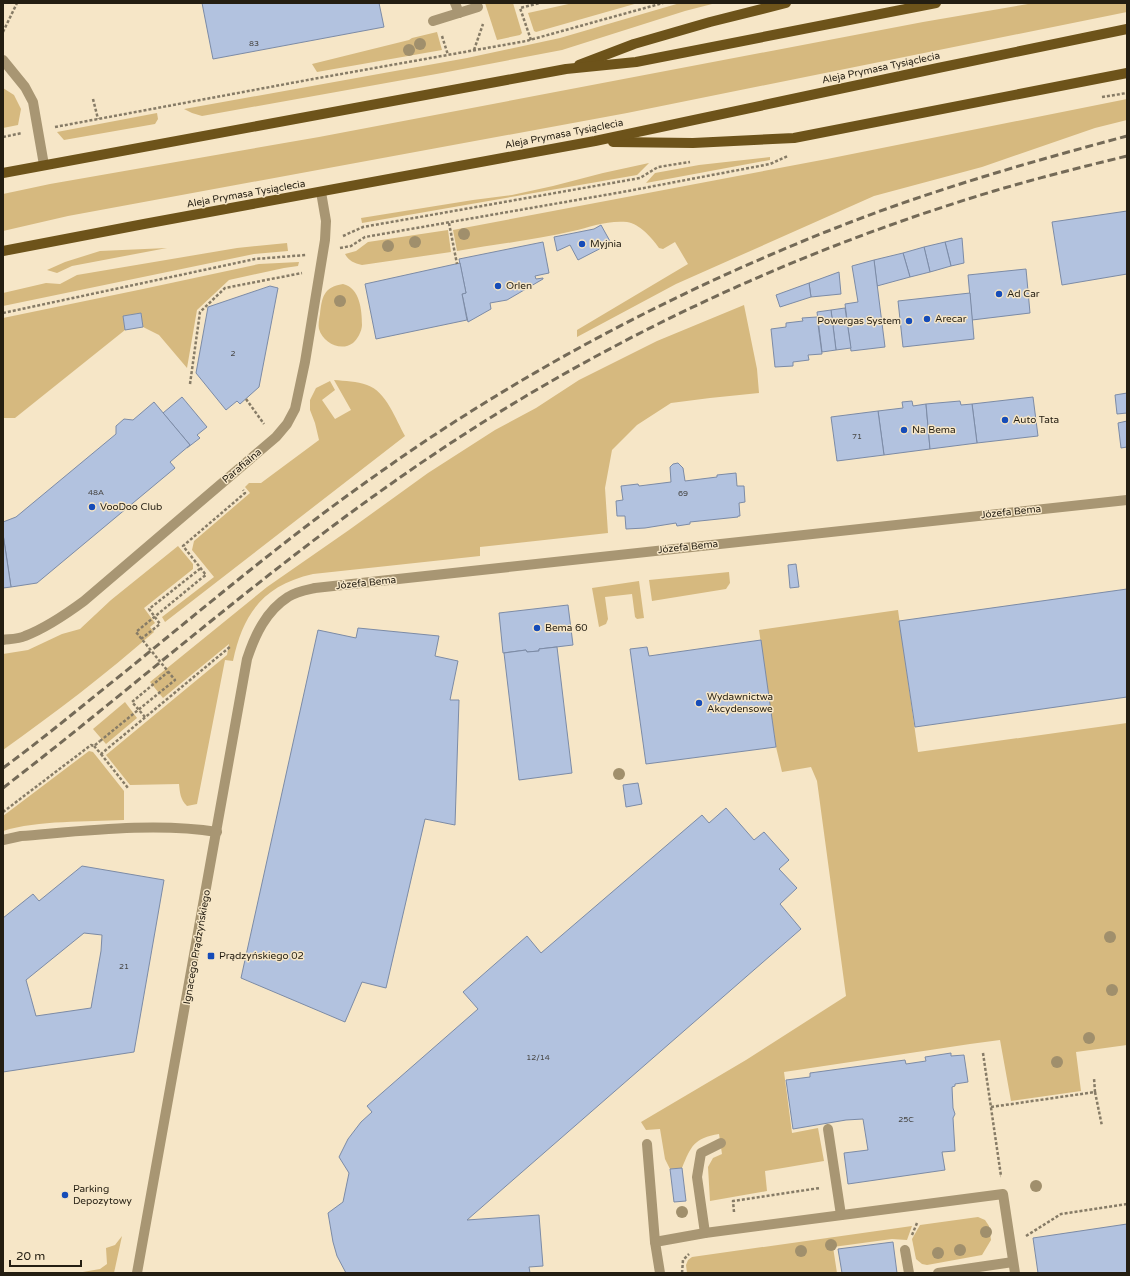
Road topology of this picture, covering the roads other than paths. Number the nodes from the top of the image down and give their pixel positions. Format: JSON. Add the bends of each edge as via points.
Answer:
{"nodes":[{"id":1,"x":455,"y":3,"type":"edge"},
{"id":2,"x":786,"y":3,"type":"edge"},
{"id":3,"x":936,"y":3,"type":"edge"},
{"id":4,"x":478,"y":7,"type":"dead end"},
{"id":5,"x":459,"y":13,"type":"junction"},
{"id":6,"x":433,"y":22,"type":"dead end"},
{"id":7,"x":1127,"y":29,"type":"edge"},
{"id":8,"x":3,"y":60,"type":"edge"},
{"id":9,"x":566,"y":70,"type":"junction"},
{"id":10,"x":1127,"y":73,"type":"edge"},
{"id":11,"x":595,"y":142,"type":"junction"},
{"id":12,"x":44,"y":165,"type":"junction"},
{"id":13,"x":3,"y":173,"type":"edge"},
{"id":14,"x":321,"y":192,"type":"junction"},
{"id":15,"x":3,"y":251,"type":"edge"},
{"id":16,"x":1127,"y":500,"type":"edge"},
{"id":17,"x":262,"y":623,"type":"joint"},
{"id":18,"x":3,"y":640,"type":"edge"},
{"id":19,"x":217,"y":832,"type":"junction"},
{"id":20,"x":3,"y":840,"type":"edge"},
{"id":21,"x":828,"y":1129,"type":"dead end"},
{"id":22,"x":721,"y":1143,"type":"dead end"},
{"id":23,"x":647,"y":1144,"type":"dead end"},
{"id":24,"x":841,"y":1215,"type":"junction"},
{"id":25,"x":705,"y":1234,"type":"junction"},
{"id":26,"x":655,"y":1242,"type":"junction"},
{"id":27,"x":905,"y":1250,"type":"dead end"},
{"id":28,"x":1014,"y":1262,"type":"junction"},
{"id":29,"x":137,"y":1273,"type":"edge"},
{"id":30,"x":660,"y":1273,"type":"edge"},
{"id":31,"x":909,"y":1273,"type":"edge"},
{"id":32,"x":938,"y":1273,"type":"edge"},
{"id":33,"x":1015,"y":1273,"type":"edge"}],
"edges":[{"from":1,"to":5,"type":"street"},
{"from":2,"to":9,"type":"main road","via":[[634,44]]},
{"from":3,"to":9,"type":"main road","via":[[636,62]]},
{"from":4,"to":5,"type":"street"},
{"from":5,"to":6,"type":"street"},
{"from":7,"to":11,"type":"main road","name":"Aleja Prymasa Tysiąclecia"},
{"from":8,"to":12,"type":"street","via":[[26,87],[33,102]]},
{"from":9,"to":12,"type":"main road"},
{"from":10,"to":11,"type":"main road","via":[[794,138],[693,143]]},
{"from":11,"to":14,"type":"main road","name":"Aleja Prymasa Tysiąclecia"},
{"from":12,"to":13,"type":"main road"},
{"from":14,"to":15,"type":"main road","name":"Aleja Prymasa Tysiąclecia"},
{"from":14,"to":18,"type":"street","name":"Parafialna","via":[[326,221],[325,240],[305,362],[294,409],[287,424],[276,438],[84,601],[46,627],[24,637]]},
{"from":16,"to":17,"type":"street","name":"Józefa Bema","via":[[315,588],[288,596]]},
{"from":17,"to":19,"type":"street","name":"Ignacego Prądzyńskiego","via":[[247,659]]},
{"from":19,"to":20,"type":"street","via":[[143,828],[21,836]]},
{"from":19,"to":29,"type":"street","name":"Ignacego Prądzyńskiego"},
{"from":21,"to":24,"type":"street"},
{"from":22,"to":25,"type":"street","via":[[701,1153],[696,1177]]},
{"from":23,"to":26,"type":"street"},
{"from":24,"to":25,"type":"street"},
{"from":24,"to":28,"type":"street","via":[[1003,1194]]},
{"from":25,"to":26,"type":"street"},
{"from":26,"to":30,"type":"street"},
{"from":27,"to":31,"type":"street"},
{"from":28,"to":32,"type":"street"},
{"from":28,"to":33,"type":"street"}]}
